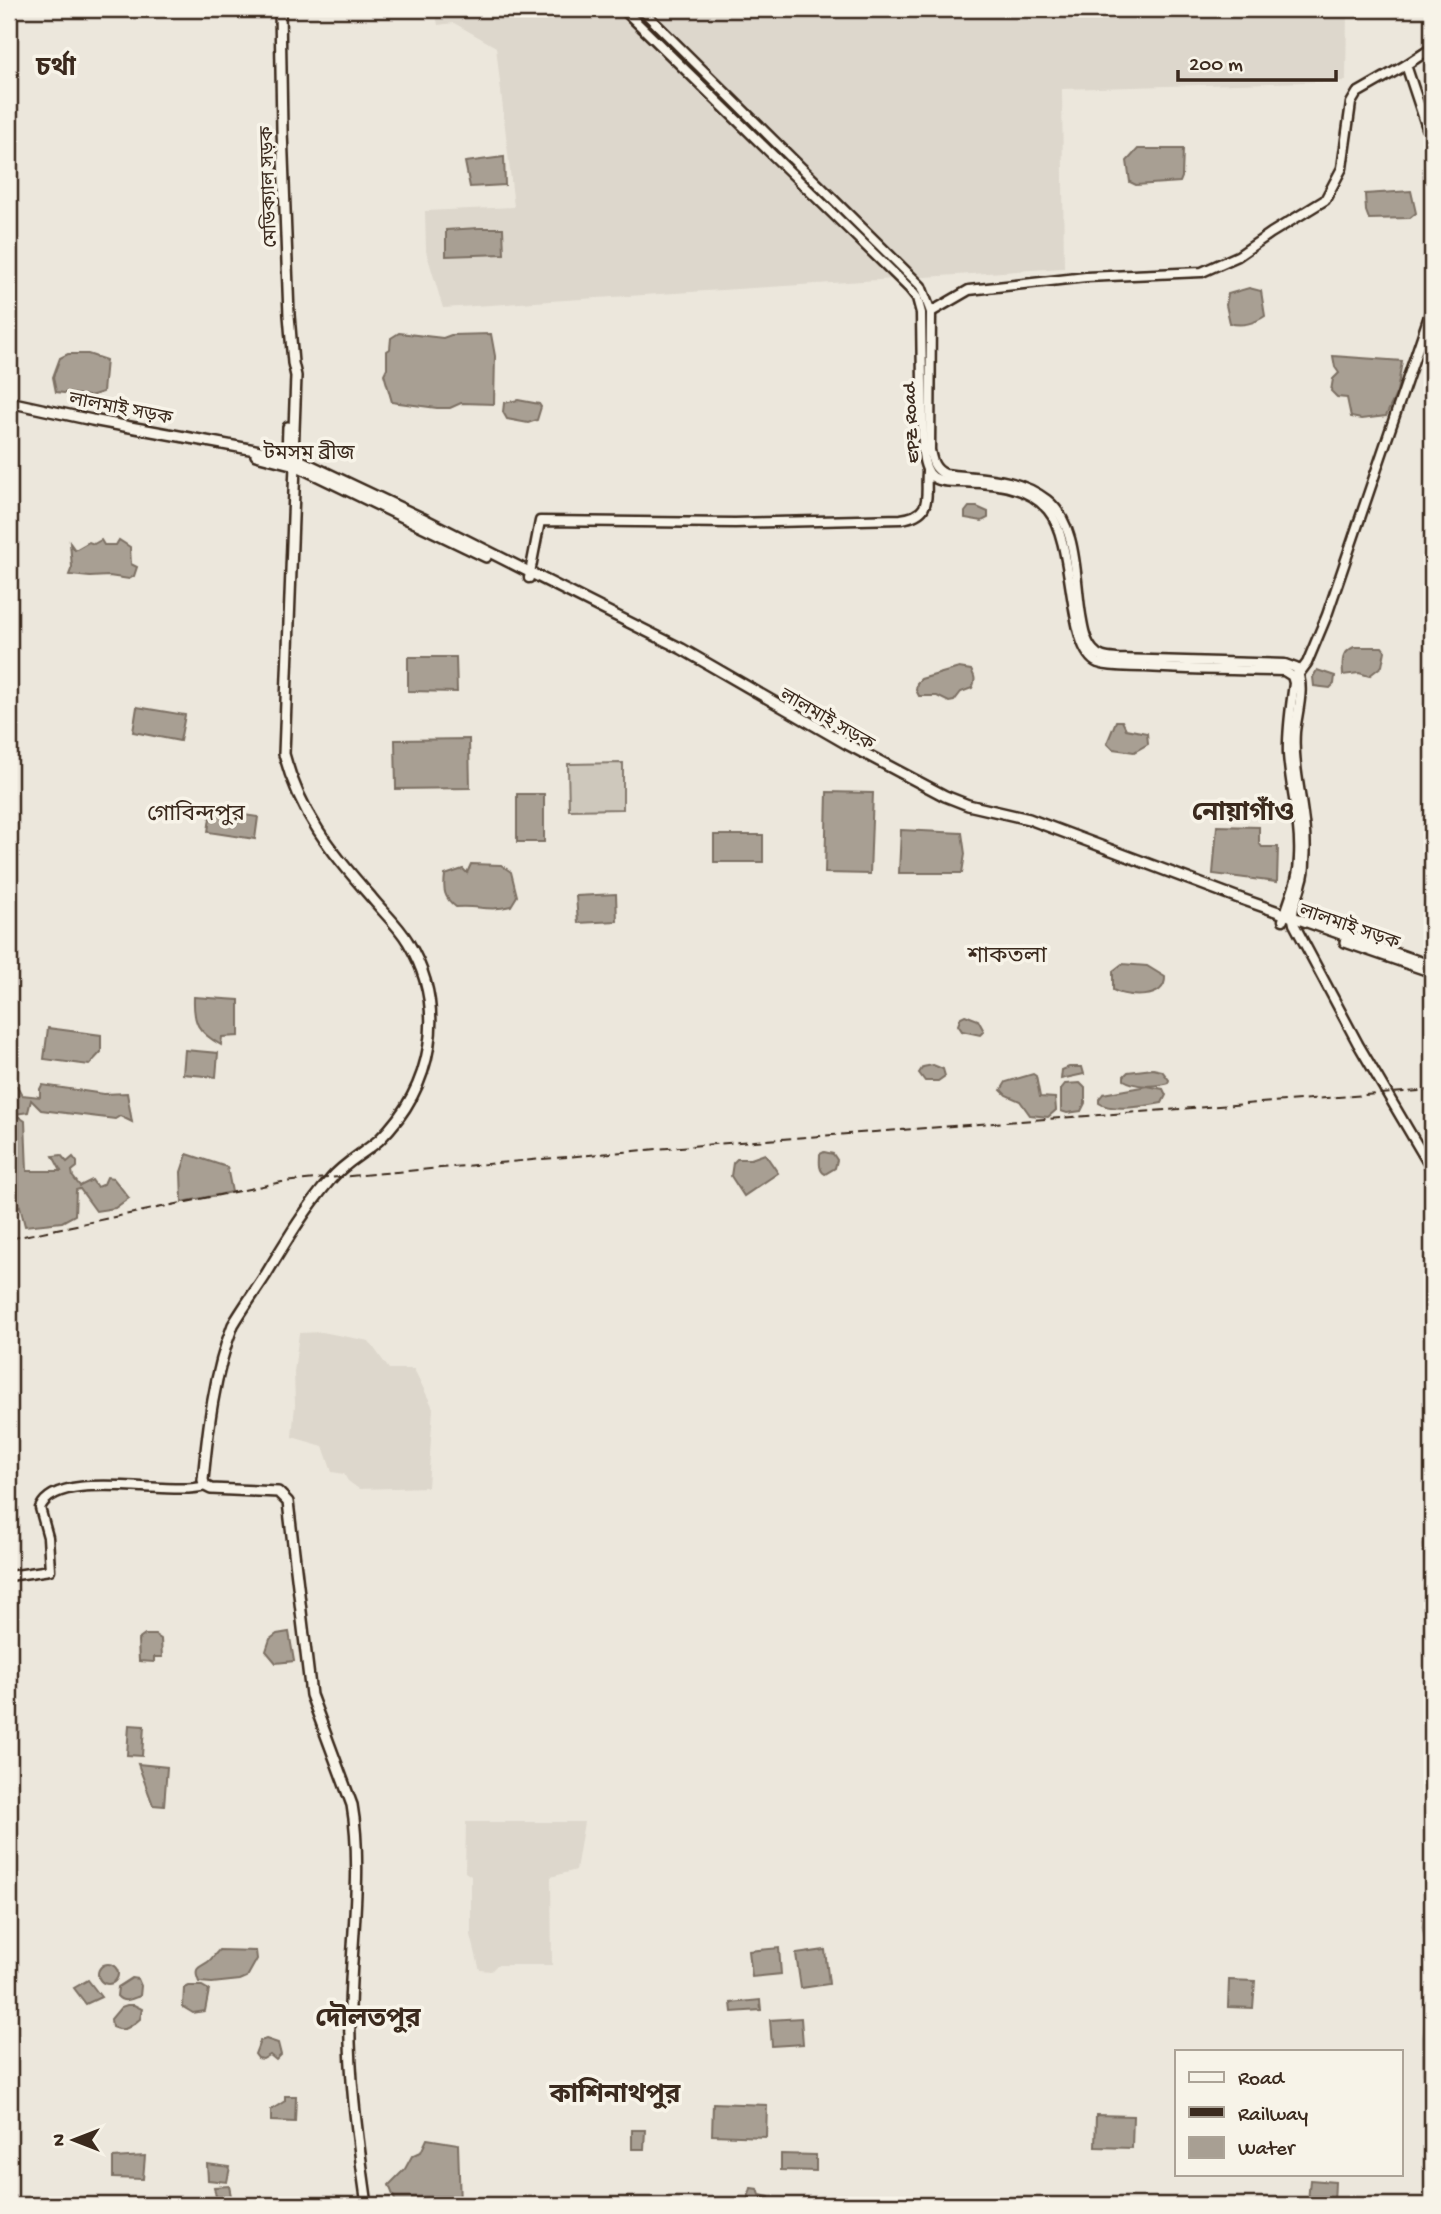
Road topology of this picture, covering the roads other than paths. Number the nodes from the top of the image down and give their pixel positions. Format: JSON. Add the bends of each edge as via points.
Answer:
{"nodes":[{"id":1,"x":281,"y":9,"type":"edge"},
{"id":2,"x":622,"y":9,"type":"edge"},
{"id":3,"x":641,"y":9,"type":"edge"},
{"id":4,"x":1432,"y":48,"type":"edge"},
{"id":5,"x":1406,"y":65,"type":"junction"},
{"id":6,"x":1432,"y":143,"type":"edge"},
{"id":7,"x":1432,"y":307,"type":"edge"},
{"id":8,"x":931,"y":312,"type":"junction"},
{"id":9,"x":9,"y":402,"type":"edge"},
{"id":10,"x":291,"y":460,"type":"junction"},
{"id":11,"x":927,"y":471,"type":"junction"},
{"id":12,"x":529,"y":575,"type":"junction"},
{"id":13,"x":1185,"y":666,"type":"junction"},
{"id":14,"x":1296,"y":677,"type":"junction"},
{"id":15,"x":1288,"y":919,"type":"junction"},
{"id":16,"x":1432,"y":966,"type":"edge"},
{"id":17,"x":1432,"y":972,"type":"edge"},
{"id":18,"x":1432,"y":1170,"type":"edge"},
{"id":19,"x":205,"y":1486,"type":"junction"},
{"id":20,"x":9,"y":1576,"type":"edge"},
{"id":21,"x":367,"y":2205,"type":"edge"}],
"edges":[{"from":1,"to":10,"type":"main road","name":"মেডিক্যাল সড়ক","via":[[282,130],[296,376]]},
{"from":2,"to":11,"type":"main road","name":"EPZ Road","via":[[917,298],[922,313]]},
{"from":3,"to":8,"type":"main road","name":"EPZ Road","via":[[919,282]]},
{"from":4,"to":5,"type":"main road"},
{"from":5,"to":6,"type":"main road"},
{"from":5,"to":8,"type":"main road","via":[[1357,93],[1350,103],[1342,168],[1325,200],[1238,257],[1202,272],[1086,277],[969,290]]},
{"from":7,"to":14,"type":"main road","via":[[1327,615],[1307,663]]},
{"from":8,"to":13,"type":"main road","name":"EPZ Road","via":[[930,450],[938,471],[1014,482],[1055,507],[1069,539],[1087,638],[1099,656]]},
{"from":9,"to":10,"type":"main road","name":"লালমাই সড়ক"},
{"from":10,"to":12,"type":"main road","name":"লালমাই সড়ক"},
{"from":10,"to":19,"type":"main road","name":"মেডিক্যাল সড়ক","via":[[284,754],[312,822],[410,944],[427,992],[430,1035],[428,1058],[414,1095],[377,1141],[328,1182],[233,1325],[212,1410]]},
{"from":11,"to":12,"type":"main road","via":[[925,508],[921,514],[901,519],[540,521]]},
{"from":11,"to":13,"type":"main road","name":"EPZ Road","via":[[946,481],[1005,486],[1047,509],[1061,533],[1078,633],[1092,660],[1108,665]]},
{"from":12,"to":15,"type":"main road","name":"লালমাই সড়ক","via":[[757,694],[863,759],[958,807],[1027,824]]},
{"from":13,"to":14,"type":"main road","name":"EPZ Road","via":[[1285,664],[1296,668]]},
{"from":14,"to":15,"type":"main road","via":[[1301,685],[1295,734],[1303,857]]},
{"from":15,"to":16,"type":"main road","name":"লালমাই সড়ক"},
{"from":15,"to":17,"type":"main road","name":"লালমাই সড়ক"},
{"from":15,"to":18,"type":"main road"},
{"from":19,"to":20,"type":"main road","via":[[92,1485],[58,1492],[41,1504],[50,1570]]},
{"from":19,"to":21,"type":"main road","via":[[278,1492],[288,1502],[311,1695],[355,1821],[351,2066]]}]}
